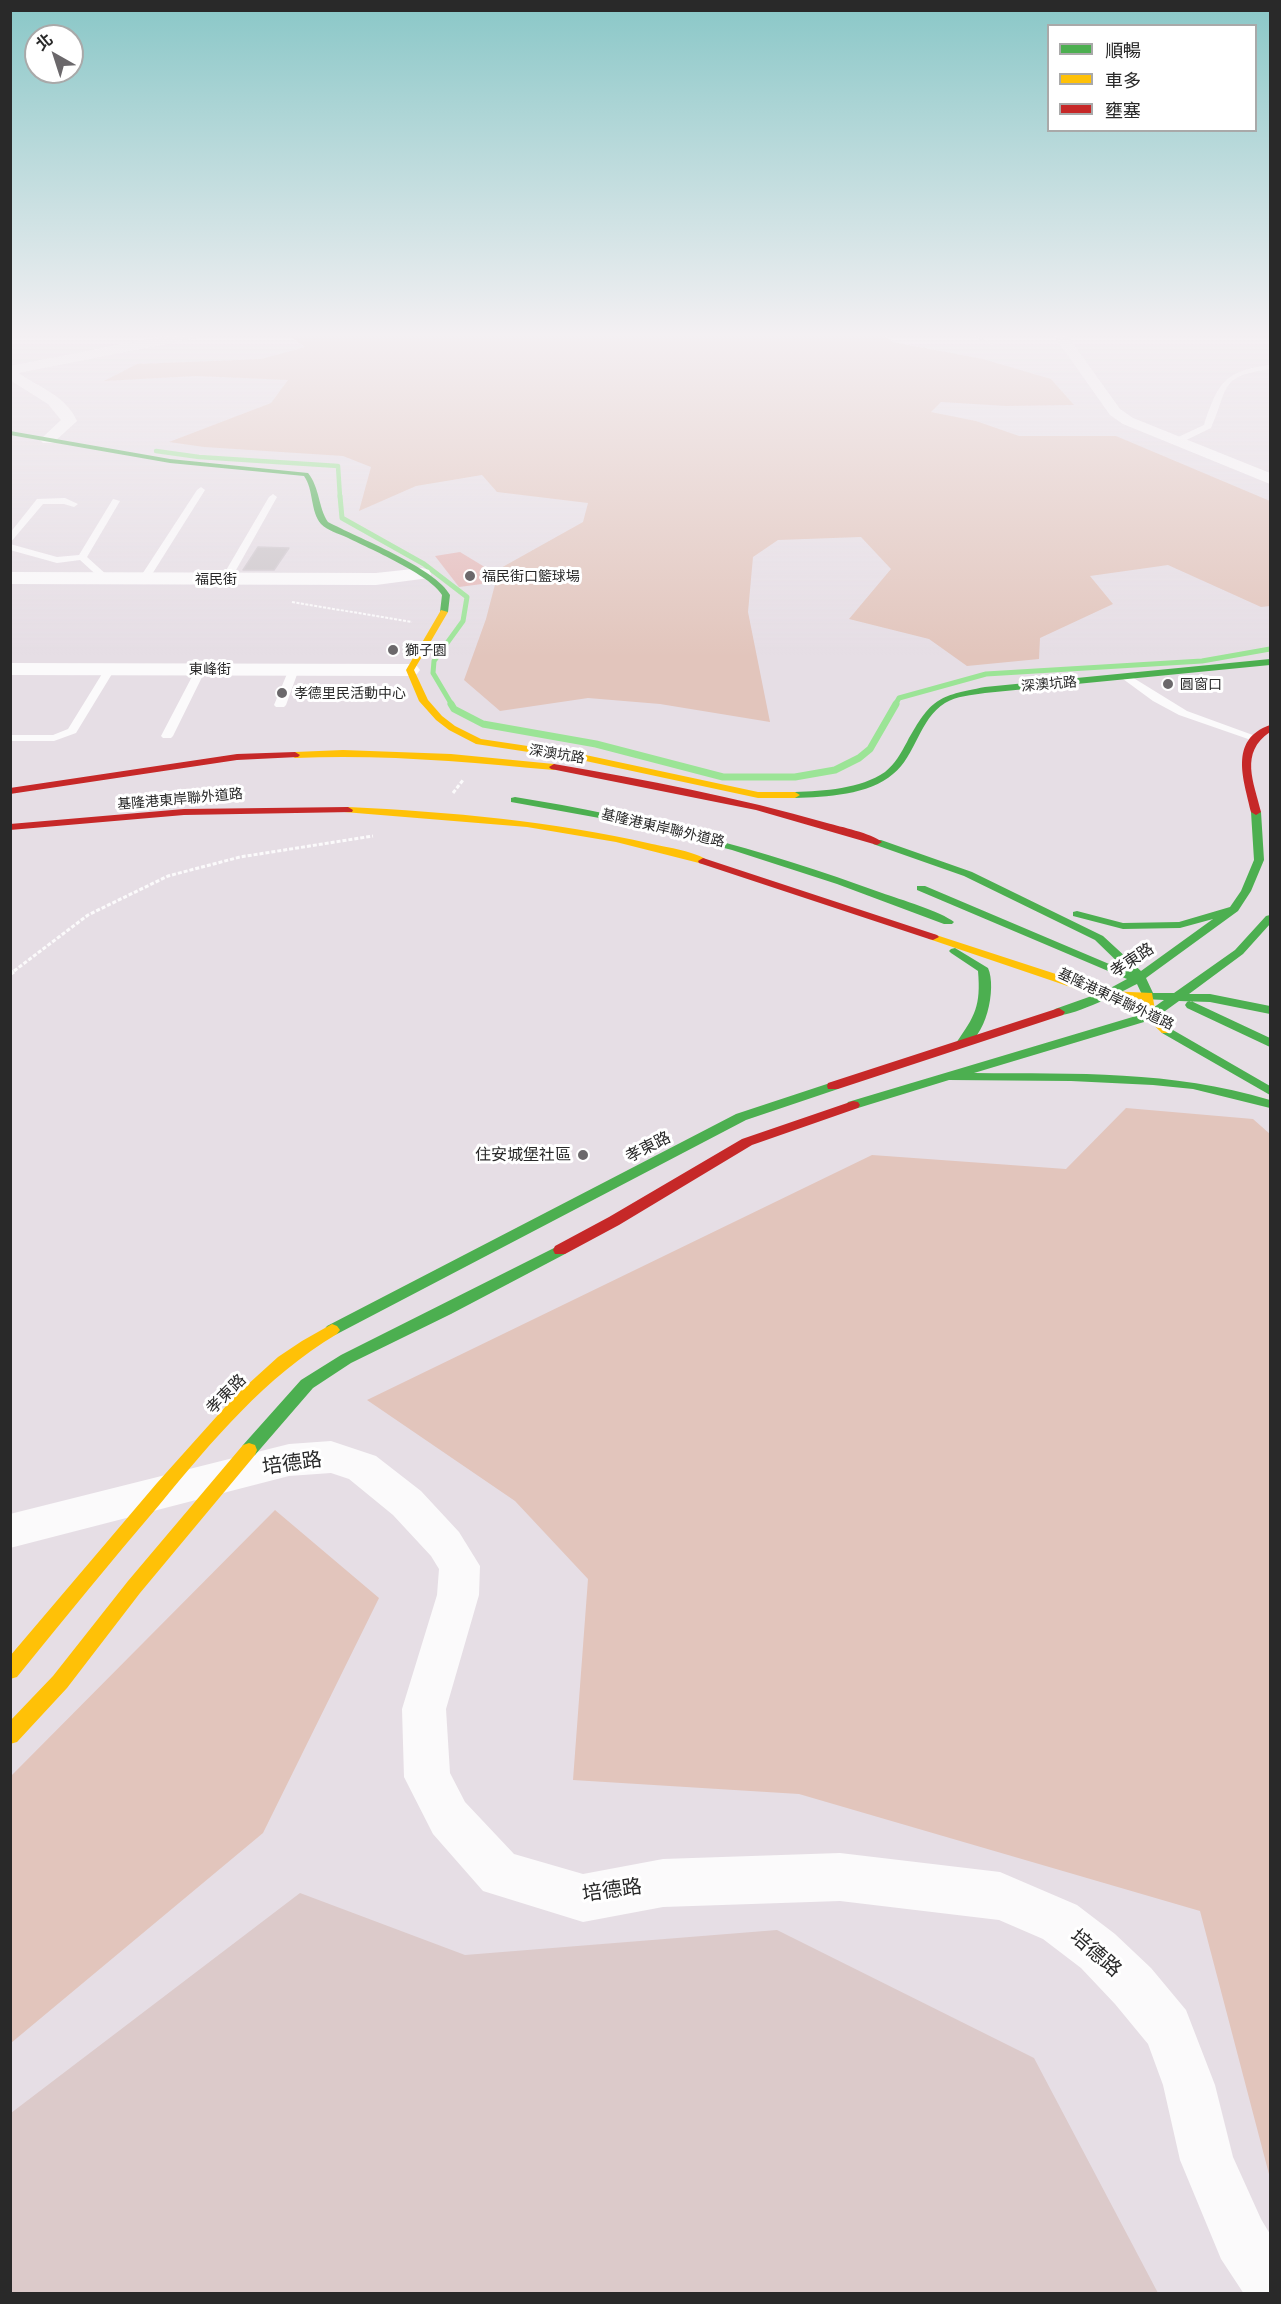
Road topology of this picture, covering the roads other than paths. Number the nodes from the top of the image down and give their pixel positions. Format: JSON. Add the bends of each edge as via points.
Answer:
{"nodes":[{"id":1,"x":57,"y":442,"type":"edge"},
{"id":2,"x":1178,"y":442,"type":"edge"},
{"id":3,"x":1270,"y":478,"type":"edge"},
{"id":4,"x":201,"y":490,"type":"dead end"},
{"id":5,"x":273,"y":497,"type":"dead end"},
{"id":6,"x":116,"y":501,"type":"dead end"},
{"id":7,"x":74,"y":504,"type":"dead end"},
{"id":8,"x":10,"y":540,"type":"edge"},
{"id":9,"x":10,"y":547,"type":"edge"},
{"id":10,"x":82,"y":557,"type":"junction"},
{"id":11,"x":422,"y":574,"type":"junction"},
{"id":12,"x":10,"y":578,"type":"edge"},
{"id":13,"x":105,"y":578,"type":"junction"},
{"id":14,"x":144,"y":579,"type":"junction"},
{"id":15,"x":226,"y":579,"type":"junction"},
{"id":16,"x":1270,"y":662,"type":"edge"},
{"id":17,"x":10,"y":669,"type":"edge"},
{"id":18,"x":110,"y":669,"type":"junction"},
{"id":19,"x":201,"y":669,"type":"junction"},
{"id":20,"x":294,"y":669,"type":"junction"},
{"id":21,"x":410,"y":670,"type":"junction"},
{"id":22,"x":1127,"y":677,"type":"junction"},
{"id":23,"x":280,"y":705,"type":"dead end"},
{"id":24,"x":1270,"y":728,"type":"edge"},
{"id":25,"x":167,"y":736,"type":"dead end"},
{"id":26,"x":10,"y":738,"type":"edge"},
{"id":27,"x":1255,"y":738,"type":"junction"},
{"id":28,"x":126,"y":788,"type":"dead end"},
{"id":29,"x":10,"y":791,"type":"edge"},
{"id":30,"x":497,"y":798,"type":"dead end"},
{"id":31,"x":10,"y":801,"type":"edge"},
{"id":32,"x":145,"y":801,"type":"dead end"},
{"id":33,"x":10,"y":818,"type":"edge"},
{"id":34,"x":10,"y":827,"type":"edge"},
{"id":35,"x":968,"y":874,"type":"junction"},
{"id":36,"x":907,"y":882,"type":"dead end"},
{"id":37,"x":1234,"y":909,"type":"junction"},
{"id":38,"x":1270,"y":918,"type":"edge"},
{"id":39,"x":887,"y":923,"type":"junction"},
{"id":40,"x":958,"y":926,"type":"dead end"},
{"id":41,"x":1001,"y":945,"type":"dead end"},
{"id":42,"x":1140,"y":977,"type":"junction"},
{"id":43,"x":1107,"y":995,"type":"junction"},
{"id":44,"x":1182,"y":995,"type":"junction"},
{"id":45,"x":1148,"y":996,"type":"junction"},
{"id":46,"x":1270,"y":1010,"type":"edge"},
{"id":47,"x":1150,"y":1016,"type":"junction"},
{"id":48,"x":962,"y":1043,"type":"junction"},
{"id":49,"x":1270,"y":1043,"type":"edge"},
{"id":50,"x":1250,"y":1063,"type":"dead end"},
{"id":51,"x":952,"y":1077,"type":"junction"},
{"id":52,"x":1270,"y":1091,"type":"edge"},
{"id":53,"x":1270,"y":1105,"type":"edge"},
{"id":54,"x":10,"y":1531,"type":"edge"},
{"id":55,"x":10,"y":1671,"type":"edge"},
{"id":56,"x":10,"y":1735,"type":"edge"},
{"id":57,"x":1270,"y":2283,"type":"edge"}],
"edges":[{"from":1,"to":11,"type":"main road","via":[[170,461],[306,474],[317,488],[325,524]]},
{"from":2,"to":3,"type":"street"},
{"from":4,"to":14,"type":"lane"},
{"from":5,"to":15,"type":"lane"},
{"from":6,"to":10,"type":"lane"},
{"from":7,"to":8,"type":"lane","via":[[40,501]]},
{"from":9,"to":10,"type":"lane","via":[[57,560]]},
{"from":10,"to":13,"type":"lane"},
{"from":11,"to":15,"type":"street","name":"福民街","via":[[376,579]]},
{"from":11,"to":21,"type":"main road","via":[[442,588],[447,599],[445,610]]},
{"from":12,"to":13,"type":"street","name":"福民街"},
{"from":13,"to":14,"type":"street","name":"福民街"},
{"from":14,"to":15,"type":"street","name":"福民街"},
{"from":16,"to":22,"type":"main road","name":"深澳坑路"},
{"from":17,"to":18,"type":"street","name":"東峰街"},
{"from":18,"to":19,"type":"street","name":"東峰街"},
{"from":18,"to":26,"type":"lane","via":[[72,731],[54,738]]},
{"from":19,"to":20,"type":"street","name":"東峰街"},
{"from":19,"to":25,"type":"lane"},
{"from":20,"to":21,"type":"street","name":"東峰街"},
{"from":20,"to":23,"type":"lane"},
{"from":21,"to":22,"type":"main road","name":"深澳坑路","via":[[424,701],[440,718],[479,742],[581,757],[758,795],[815,795],[873,782],[896,769],[936,705],[946,699],[985,690]]},
{"from":22,"to":27,"type":"lane","via":[[1183,714]]},
{"from":24,"to":27,"type":"main road"},
{"from":27,"to":37,"type":"main road","name":"孝東路","via":[[1247,749],[1246,762],[1258,821],[1259,860]]},
{"from":28,"to":31,"type":"main road","name":"基隆港東岸聯外道路"},
{"from":29,"to":35,"type":"main road","via":[[237,757],[343,753],[545,765],[743,802],[833,827]]},
{"from":30,"to":40,"type":"main road","name":"基隆港東岸聯外道路","via":[[568,806],[736,845],[848,882]]},
{"from":32,"to":33,"type":"main road","name":"基隆港東岸聯外道路"},
{"from":34,"to":39,"type":"main road","via":[[184,812],[349,810],[462,817],[573,830],[665,849]]},
{"from":35,"to":37,"type":"main road","via":[[1055,909],[1123,926],[1180,925]]},
{"from":35,"to":42,"type":"main road","via":[[1099,938]]},
{"from":36,"to":49,"type":"main road","name":"基隆港東岸聯外道路","via":[[1160,990]]},
{"from":37,"to":42,"type":"main road","name":"孝東路"},
{"from":38,"to":44,"type":"main road","via":[[1239,952]]},
{"from":39,"to":43,"type":"main road"},
{"from":39,"to":48,"type":"main road","via":[[940,943],[984,970],[988,1000],[981,1021]]},
{"from":41,"to":50,"type":"main road","name":"基隆港東岸聯外道路"},
{"from":42,"to":43,"type":"main road","name":"孝東路"},
{"from":42,"to":45,"type":"main road"},
{"from":43,"to":45,"type":"main road"},
{"from":43,"to":48,"type":"main road","name":"孝東路"},
{"from":44,"to":45,"type":"main road"},
{"from":44,"to":46,"type":"main road","via":[[1228,999]]},
{"from":44,"to":47,"type":"main road"},
{"from":45,"to":47,"type":"main road"},
{"from":47,"to":51,"type":"main road"},
{"from":47,"to":52,"type":"main road","via":[[1173,1036]]},
{"from":48,"to":55,"type":"main road","name":"孝東路","via":[[741,1117],[311,1341],[237,1402]]},
{"from":51,"to":53,"type":"main road","via":[[1202,1085]]},
{"from":51,"to":56,"type":"main road","via":[[838,1109],[747,1142],[614,1221],[346,1359],[307,1384],[134,1587],[60,1682]]},
{"from":54,"to":57,"type":"street","name":"培德路","via":[[289,1460],[331,1457],[362,1467],[407,1503],[460,1566],[458,1595],[424,1708],[427,1777],[449,1818],[500,1874],[583,1898],[663,1883],[840,1877],[1000,1896],[1060,1922],[1098,1951],[1168,2028],[1189,2085],[1207,2160],[1241,2240]]}]}
